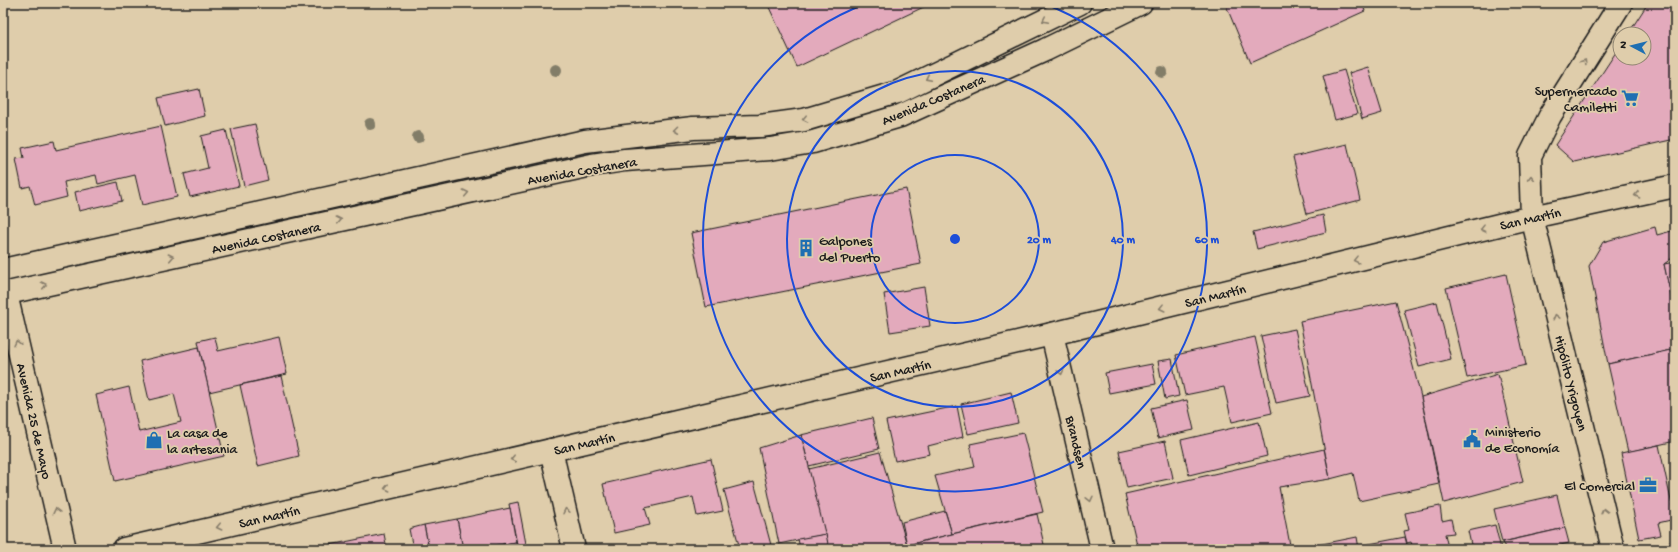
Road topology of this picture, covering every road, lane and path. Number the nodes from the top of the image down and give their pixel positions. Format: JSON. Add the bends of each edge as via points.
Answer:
{"nodes":[{"id":1,"x":1080,"y":3,"type":"edge"},
{"id":2,"x":1141,"y":3,"type":"edge"},
{"id":3,"x":1621,"y":3,"type":"edge"},
{"id":4,"x":1675,"y":186,"type":"edge"},
{"id":5,"x":1532,"y":217,"type":"junction"},
{"id":6,"x":3,"y":270,"type":"edge"},
{"id":7,"x":4,"y":292,"type":"edge"},
{"id":8,"x":1052,"y":334,"type":"junction"},
{"id":9,"x":551,"y":450,"type":"junction"},
{"id":10,"x":65,"y":549,"type":"edge"},
{"id":11,"x":124,"y":549,"type":"edge"},
{"id":12,"x":574,"y":549,"type":"edge"},
{"id":13,"x":1102,"y":549,"type":"edge"},
{"id":14,"x":1613,"y":549,"type":"edge"}],
"edges":[{"from":1,"to":6,"type":"main road","name":"Avenida Costanera","one_way":true,"via":[[898,92],[804,120],[760,126],[693,128],[585,141]]},
{"from":7,"to":2,"type":"main road","name":"Avenida Costanera","one_way":true,"via":[[592,165],[625,160],[770,149],[813,142],[900,116]]},
{"from":5,"to":3,"type":"main road","name":"Hipólito Yrigoyen","one_way":true,"via":[[1530,156],[1550,116]]},
{"from":4,"to":5,"type":"main road","name":"San Martín","one_way":true},
{"from":5,"to":8,"type":"main road","name":"San Martín","one_way":true},
{"from":14,"to":5,"type":"main road","name":"Hipólito Yrigoyen","one_way":true},
{"from":10,"to":7,"type":"main road","name":"Avenida 25 de Mayo","one_way":true},
{"from":8,"to":9,"type":"main road","name":"San Martín"},
{"from":8,"to":13,"type":"main road","name":"Brandsen","one_way":true},
{"from":9,"to":11,"type":"main road","name":"San Martín","one_way":true},
{"from":12,"to":9,"type":"main road","one_way":true}]}
